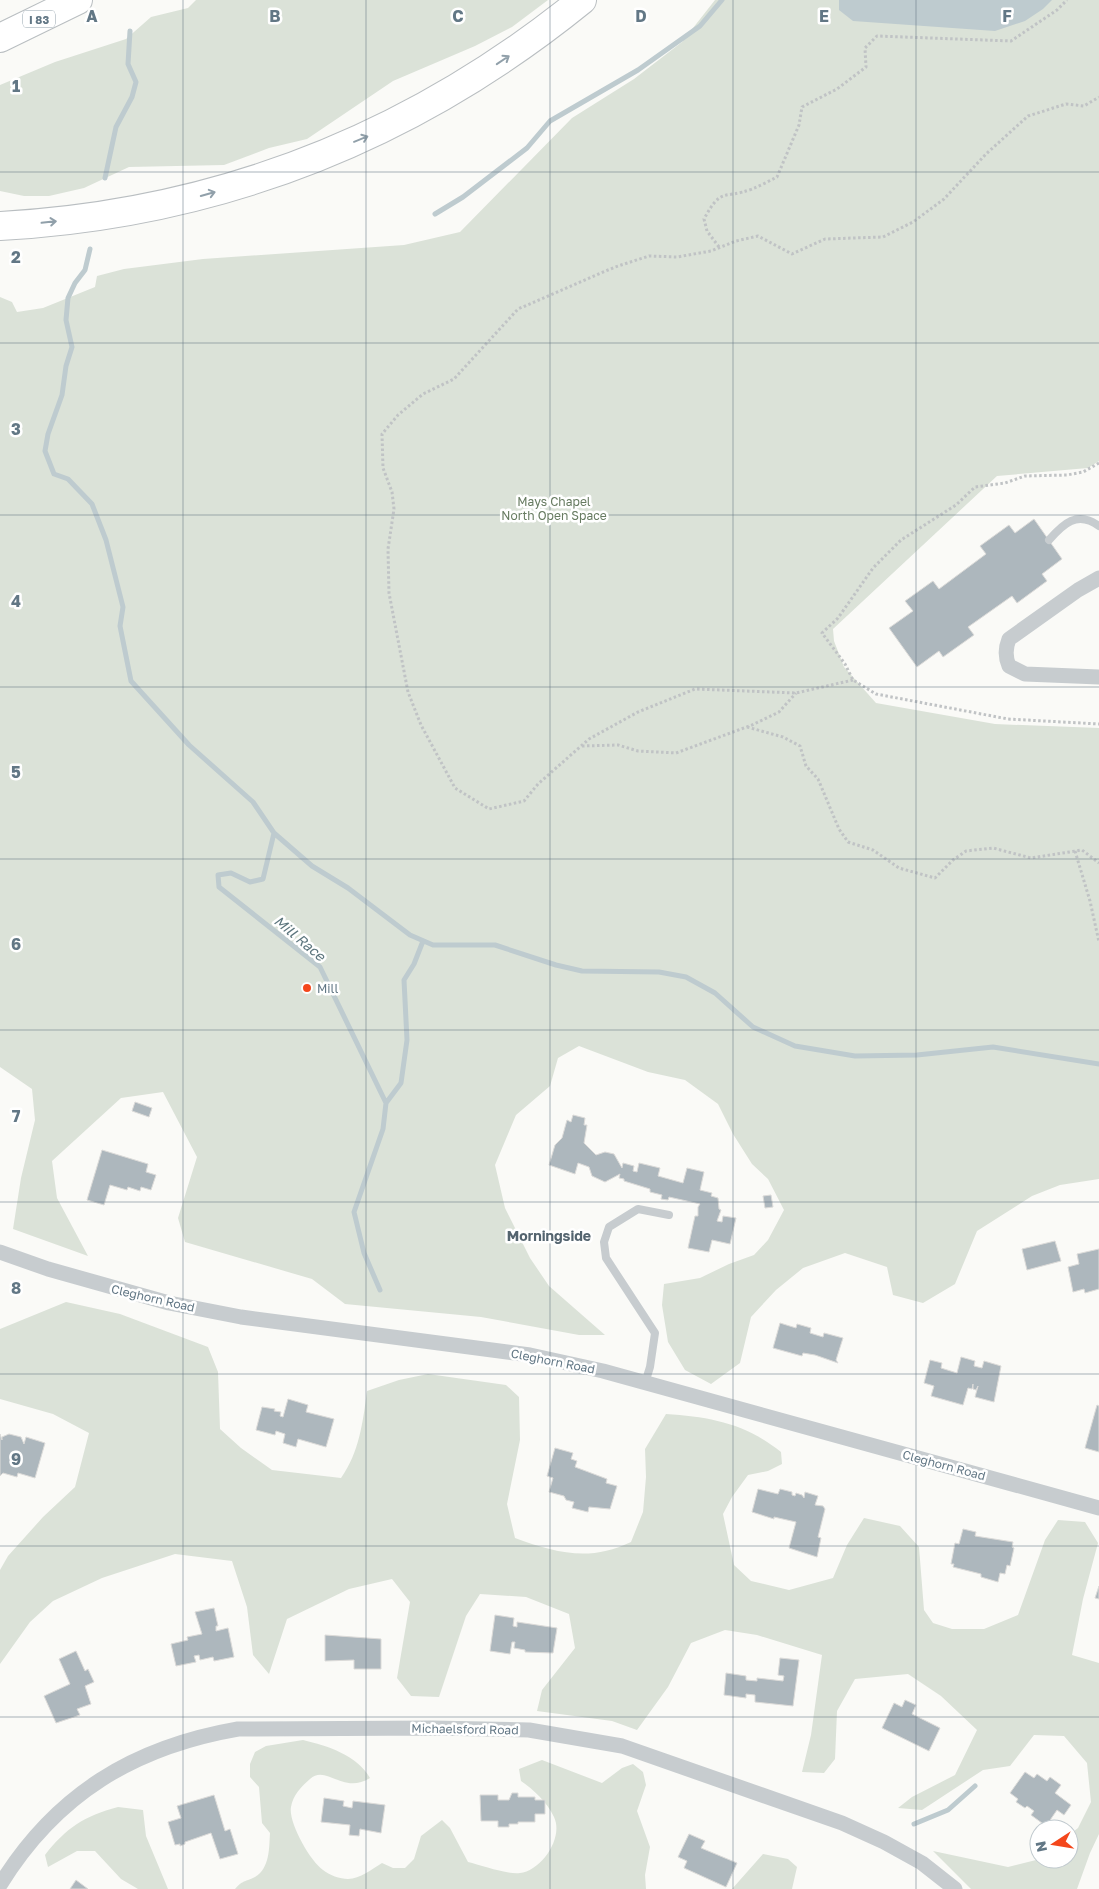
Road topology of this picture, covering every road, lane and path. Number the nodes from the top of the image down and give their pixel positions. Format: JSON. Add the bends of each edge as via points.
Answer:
{"nodes":[{"id":1,"x":78,"y":0,"type":"edge"},
{"id":2,"x":582,"y":0,"type":"edge"},
{"id":3,"x":1067,"y":0,"type":"edge"},
{"id":4,"x":0,"y":38,"type":"edge"},
{"id":5,"x":1099,"y":97,"type":"edge"},
{"id":6,"x":0,"y":226,"type":"edge"},
{"id":7,"x":719,"y":248,"type":"junction"},
{"id":8,"x":1099,"y":463,"type":"edge"},
{"id":9,"x":1099,"y":526,"type":"edge"},
{"id":10,"x":1049,"y":540,"type":"dead end"},
{"id":11,"x":1099,"y":578,"type":"edge"},
{"id":12,"x":1099,"y":677,"type":"edge"},
{"id":13,"x":853,"y":680,"type":"junction"},
{"id":14,"x":796,"y":692,"type":"junction"},
{"id":15,"x":1099,"y":724,"type":"edge"},
{"id":16,"x":747,"y":727,"type":"junction"},
{"id":17,"x":582,"y":746,"type":"junction"},
{"id":18,"x":1075,"y":851,"type":"junction"},
{"id":19,"x":1099,"y":863,"type":"edge"},
{"id":20,"x":1099,"y":942,"type":"edge"},
{"id":21,"x":670,"y":1215,"type":"dead end"},
{"id":22,"x":0,"y":1252,"type":"edge"},
{"id":23,"x":646,"y":1383,"type":"junction"},
{"id":24,"x":1099,"y":1508,"type":"edge"},
{"id":25,"x":0,"y":1885,"type":"edge"},
{"id":26,"x":954,"y":1889,"type":"edge"}],
"edges":[{"from":1,"to":4,"type":"highway","number":"I 83"},
{"from":6,"to":2,"type":"highway","one_way":true,"via":[[90,218],[162,206],[261,178],[325,154],[372,135],[467,83]]},
{"from":3,"to":7,"type":"path","via":[[1058,10],[1011,41],[877,36],[865,48],[866,67],[837,89],[802,107],[799,125],[777,177],[751,190],[723,194],[712,205],[704,220],[707,231]]},
{"from":5,"to":7,"type":"path","via":[[1084,106],[1066,104],[1028,116],[944,199],[913,222],[883,237],[825,239],[792,254],[758,236]]},
{"from":7,"to":17,"type":"path","via":[[677,257],[649,256],[615,267],[518,309],[454,379],[423,394],[382,434],[383,468],[394,509],[388,549],[389,593],[408,692],[421,725],[456,788],[489,810],[524,801],[538,784]]},
{"from":8,"to":13,"type":"path","via":[[1067,475],[1025,476],[1005,483],[975,487],[956,505],[901,540],[873,568],[838,618],[822,633],[846,664]]},
{"from":9,"to":10,"type":"lane","via":[[1083,520],[1064,522]]},
{"from":11,"to":12,"type":"street","via":[[1009,640],[1006,658],[1009,666],[1025,674]]},
{"from":13,"to":14,"type":"path"},
{"from":13,"to":15,"type":"path","via":[[876,694],[977,714]]},
{"from":14,"to":16,"type":"path","via":[[779,712]]},
{"from":14,"to":17,"type":"path","via":[[695,689],[638,712]]},
{"from":16,"to":17,"type":"path","via":[[676,753],[638,751],[618,745]]},
{"from":16,"to":18,"type":"path","via":[[783,737],[800,746],[806,766],[818,779],[839,829],[848,842],[873,850],[899,868],[935,878],[966,851],[993,848],[1031,858]]},
{"from":18,"to":19,"type":"path","via":[[1082,850]]},
{"from":18,"to":20,"type":"path"},
{"from":21,"to":23,"type":"lane","via":[[638,1209],[609,1227],[604,1242],[606,1258],[655,1333]]},
{"from":22,"to":23,"type":"street","name":"Cleghorn Road","via":[[169,1303],[241,1317],[530,1355]]},
{"from":23,"to":24,"type":"street","name":"Cleghorn Road"},
{"from":25,"to":26,"type":"street","name":"Michaelsford Road","via":[[14,1862],[67,1803],[101,1778],[137,1758],[174,1744],[238,1729],[432,1728],[528,1730],[622,1746],[842,1823],[922,1863]]}]}
